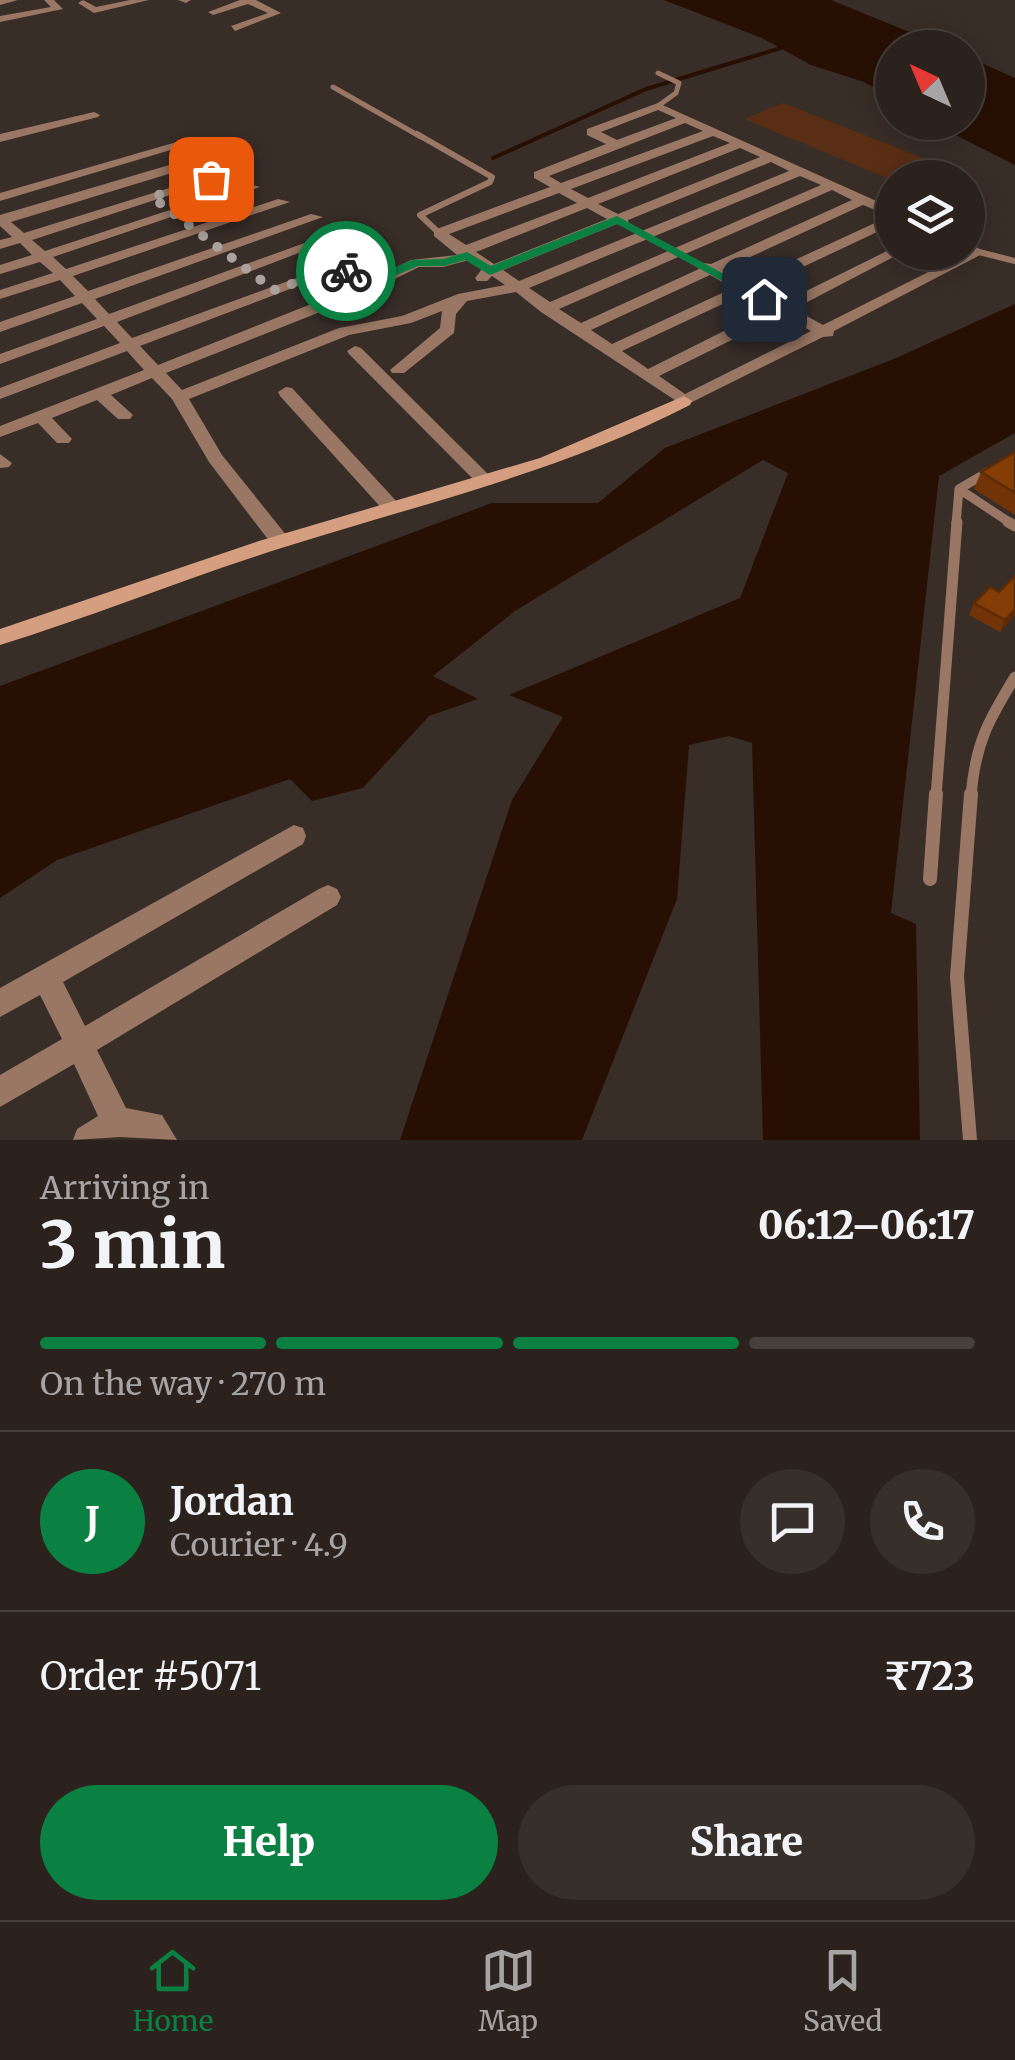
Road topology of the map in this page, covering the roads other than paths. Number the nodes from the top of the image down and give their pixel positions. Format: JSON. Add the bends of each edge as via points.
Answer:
{"nodes":[{"id":1,"x":13,"y":0,"type":"edge"},
{"id":2,"x":218,"y":0,"type":"edge"},
{"id":3,"x":248,"y":0,"type":"edge"},
{"id":4,"x":0,"y":2,"type":"edge"},
{"id":5,"x":53,"y":2,"type":"edge"},
{"id":6,"x":151,"y":2,"type":"edge"},
{"id":7,"x":93,"y":5,"type":"edge"},
{"id":8,"x":201,"y":5,"type":"dead end"},
{"id":9,"x":264,"y":7,"type":"junction"},
{"id":10,"x":0,"y":10,"type":"edge"},
{"id":11,"x":213,"y":12,"type":"dead end"},
{"id":12,"x":111,"y":18,"type":"dead end"},
{"id":13,"x":0,"y":19,"type":"edge"},
{"id":14,"x":223,"y":20,"type":"dead end"},
{"id":15,"x":235,"y":28,"type":"dead end"},
{"id":16,"x":658,"y":73,"type":"dead end"},
{"id":17,"x":333,"y":87,"type":"dead end"},
{"id":18,"x":658,"y":106,"type":"junction"},
{"id":19,"x":94,"y":115,"type":"dead end"},
{"id":20,"x":685,"y":119,"type":"junction"},
{"id":21,"x":712,"y":132,"type":"junction"},
{"id":22,"x":0,"y":138,"type":"edge"},
{"id":23,"x":198,"y":140,"type":"dead end"},
{"id":24,"x":136,"y":142,"type":"dead end"},
{"id":25,"x":616,"y":144,"type":"junction"},
{"id":26,"x":739,"y":144,"type":"junction"},
{"id":27,"x":152,"y":154,"type":"junction"},
{"id":28,"x":220,"y":154,"type":"dead end"},
{"id":29,"x":770,"y":158,"type":"junction"},
{"id":30,"x":112,"y":166,"type":"junction"},
{"id":31,"x":241,"y":170,"type":"dead end"},
{"id":32,"x":800,"y":172,"type":"junction"},
{"id":33,"x":132,"y":181,"type":"junction"},
{"id":34,"x":831,"y":186,"type":"junction"},
{"id":35,"x":254,"y":187,"type":"dead end"},
{"id":36,"x":560,"y":188,"type":"junction"},
{"id":37,"x":0,"y":197,"type":"edge"},
{"id":38,"x":152,"y":197,"type":"junction"},
{"id":39,"x":864,"y":200,"type":"junction"},
{"id":40,"x":283,"y":202,"type":"dead end"},
{"id":41,"x":587,"y":203,"type":"junction"},
{"id":42,"x":875,"y":206,"type":"edge"},
{"id":43,"x":173,"y":213,"type":"junction"},
{"id":44,"x":316,"y":216,"type":"dead end"},
{"id":45,"x":1,"y":220,"type":"edge"},
{"id":46,"x":617,"y":220,"type":"junction"},
{"id":47,"x":875,"y":224,"type":"edge"},
{"id":48,"x":196,"y":231,"type":"junction"},
{"id":49,"x":440,"y":233,"type":"junction"},
{"id":50,"x":645,"y":234,"type":"junction"},
{"id":51,"x":21,"y":238,"type":"junction"},
{"id":52,"x":326,"y":240,"type":"dead end"},
{"id":53,"x":0,"y":245,"type":"edge"},
{"id":54,"x":221,"y":250,"type":"junction"},
{"id":55,"x":677,"y":252,"type":"junction"},
{"id":56,"x":985,"y":253,"type":"edge"},
{"id":57,"x":464,"y":254,"type":"junction"},
{"id":58,"x":41,"y":256,"type":"junction"},
{"id":59,"x":875,"y":262,"type":"edge"},
{"id":60,"x":1015,"y":262,"type":"edge"},
{"id":61,"x":246,"y":269,"type":"junction"},
{"id":62,"x":0,"y":270,"type":"edge"},
{"id":63,"x":711,"y":270,"type":"junction"},
{"id":64,"x":937,"y":270,"type":"edge"},
{"id":65,"x":490,"y":271,"type":"junction"},
{"id":66,"x":63,"y":274,"type":"junction"},
{"id":67,"x":373,"y":281,"type":"junction"},
{"id":68,"x":515,"y":288,"type":"junction"},
{"id":69,"x":746,"y":289,"type":"junction"},
{"id":70,"x":274,"y":290,"type":"junction"},
{"id":71,"x":0,"y":295,"type":"edge"},
{"id":72,"x":86,"y":296,"type":"junction"},
{"id":73,"x":463,"y":297,"type":"junction"},
{"id":74,"x":782,"y":308,"type":"junction"},
{"id":75,"x":546,"y":309,"type":"junction"},
{"id":76,"x":107,"y":319,"type":"junction"},
{"id":77,"x":0,"y":327,"type":"edge"},
{"id":78,"x":578,"y":330,"type":"junction"},
{"id":79,"x":826,"y":332,"type":"junction"},
{"id":80,"x":130,"y":344,"type":"junction"},
{"id":81,"x":355,"y":351,"type":"dead end"},
{"id":82,"x":610,"y":351,"type":"junction"},
{"id":83,"x":0,"y":359,"type":"edge"},
{"id":84,"x":398,"y":370,"type":"dead end"},
{"id":85,"x":154,"y":371,"type":"junction"},
{"id":86,"x":646,"y":376,"type":"junction"},
{"id":87,"x":286,"y":392,"type":"dead end"},
{"id":88,"x":99,"y":393,"type":"junction"},
{"id":89,"x":0,"y":394,"type":"edge"},
{"id":90,"x":179,"y":397,"type":"junction"},
{"id":91,"x":684,"y":402,"type":"junction"},
{"id":92,"x":124,"y":415,"type":"dead end"},
{"id":93,"x":40,"y":416,"type":"junction"},
{"id":94,"x":0,"y":432,"type":"edge"},
{"id":95,"x":63,"y":439,"type":"dead end"},
{"id":96,"x":1001,"y":464,"type":"edge"},
{"id":97,"x":485,"y":480,"type":"junction"},
{"id":98,"x":959,"y":489,"type":"junction"},
{"id":99,"x":392,"y":508,"type":"junction"},
{"id":100,"x":1015,"y":526,"type":"edge"},
{"id":101,"x":280,"y":541,"type":"junction"},
{"id":102,"x":0,"y":637,"type":"edge"},
{"id":103,"x":1015,"y":678,"type":"edge"},
{"id":104,"x":294,"y":836,"type":"dead end"},
{"id":105,"x":930,"y":878,"type":"dead end"},
{"id":106,"x":328,"y":897,"type":"dead end"},
{"id":107,"x":46,"y":977,"type":"junction"},
{"id":108,"x":0,"y":1002,"type":"edge"},
{"id":109,"x":80,"y":1046,"type":"junction"},
{"id":110,"x":0,"y":1092,"type":"edge"},
{"id":111,"x":118,"y":1122,"type":"junction"},
{"id":112,"x":88,"y":1140,"type":"edge"},
{"id":113,"x":162,"y":1140,"type":"edge"},
{"id":114,"x":970,"y":1140,"type":"edge"}],
"edges":[{"from":1,"to":4,"type":"street"},
{"from":2,"to":8,"type":"street"},
{"from":3,"to":9,"type":"street"},
{"from":3,"to":11,"type":"street"},
{"from":5,"to":7,"type":"street"},
{"from":5,"to":10,"type":"street"},
{"from":5,"to":13,"type":"street"},
{"from":6,"to":7,"type":"street"},
{"from":7,"to":12,"type":"street"},
{"from":9,"to":14,"type":"street"},
{"from":9,"to":15,"type":"street","via":[[276,13]]},
{"from":16,"to":18,"type":"lane","via":[[678,83],[676,93]]},
{"from":17,"to":49,"type":"lane","via":[[492,176],[420,215]]},
{"from":18,"to":20,"type":"street"},
{"from":18,"to":25,"type":"street","via":[[590,132]]},
{"from":19,"to":22,"type":"street"},
{"from":20,"to":21,"type":"street"},
{"from":20,"to":25,"type":"street"},
{"from":21,"to":26,"type":"street"},
{"from":21,"to":36,"type":"street"},
{"from":23,"to":27,"type":"street"},
{"from":24,"to":27,"type":"street"},
{"from":25,"to":36,"type":"street","via":[[539,175]]},
{"from":26,"to":29,"type":"street"},
{"from":26,"to":41,"type":"street"},
{"from":27,"to":30,"type":"street"},
{"from":28,"to":33,"type":"street"},
{"from":29,"to":32,"type":"street"},
{"from":29,"to":46,"type":"street"},
{"from":30,"to":33,"type":"street"},
{"from":30,"to":37,"type":"street"},
{"from":31,"to":38,"type":"street"},
{"from":32,"to":34,"type":"street"},
{"from":32,"to":50,"type":"street"},
{"from":33,"to":38,"type":"street"},
{"from":33,"to":45,"type":"street"},
{"from":34,"to":39,"type":"street"},
{"from":34,"to":55,"type":"street"},
{"from":35,"to":43,"type":"street"},
{"from":36,"to":41,"type":"street"},
{"from":36,"to":49,"type":"street"},
{"from":38,"to":43,"type":"street"},
{"from":38,"to":51,"type":"street"},
{"from":39,"to":42,"type":"street"},
{"from":39,"to":63,"type":"street"},
{"from":40,"to":48,"type":"street"},
{"from":41,"to":46,"type":"street"},
{"from":41,"to":57,"type":"street"},
{"from":43,"to":48,"type":"street"},
{"from":43,"to":58,"type":"street"},
{"from":44,"to":54,"type":"street"},
{"from":45,"to":51,"type":"street"},
{"from":46,"to":50,"type":"street"},
{"from":46,"to":65,"type":"street"},
{"from":47,"to":69,"type":"street"},
{"from":48,"to":54,"type":"street"},
{"from":48,"to":66,"type":"street"},
{"from":49,"to":57,"type":"street"},
{"from":50,"to":55,"type":"street"},
{"from":50,"to":68,"type":"street"},
{"from":51,"to":53,"type":"street"},
{"from":51,"to":58,"type":"street"},
{"from":52,"to":61,"type":"street"},
{"from":54,"to":61,"type":"street"},
{"from":54,"to":72,"type":"street"},
{"from":55,"to":63,"type":"street"},
{"from":55,"to":75,"type":"street"},
{"from":56,"to":60,"type":"lane"},
{"from":57,"to":65,"type":"street"},
{"from":57,"to":67,"type":"street","via":[[444,263],[416,262]]},
{"from":58,"to":62,"type":"street"},
{"from":58,"to":66,"type":"street"},
{"from":59,"to":74,"type":"street"},
{"from":61,"to":70,"type":"street"},
{"from":61,"to":76,"type":"street"},
{"from":63,"to":69,"type":"street"},
{"from":63,"to":78,"type":"street"},
{"from":64,"to":79,"type":"street"},
{"from":65,"to":68,"type":"street"},
{"from":65,"to":73,"type":"street"},
{"from":66,"to":71,"type":"street"},
{"from":66,"to":72,"type":"street"},
{"from":67,"to":70,"type":"street","via":[[336,271]]},
{"from":67,"to":85,"type":"street"},
{"from":68,"to":73,"type":"street"},
{"from":68,"to":75,"type":"street"},
{"from":69,"to":74,"type":"street"},
{"from":69,"to":82,"type":"street"},
{"from":70,"to":80,"type":"street"},
{"from":72,"to":76,"type":"street"},
{"from":72,"to":77,"type":"street"},
{"from":73,"to":84,"type":"street","via":[[448,313],[448,330]]},
{"from":73,"to":90,"type":"street","via":[[406,320],[345,330]]},
{"from":74,"to":79,"type":"street"},
{"from":74,"to":86,"type":"street"},
{"from":75,"to":78,"type":"street"},
{"from":76,"to":80,"type":"street"},
{"from":76,"to":83,"type":"street"},
{"from":78,"to":82,"type":"street"},
{"from":79,"to":91,"type":"street"},
{"from":80,"to":85,"type":"street"},
{"from":80,"to":89,"type":"street"},
{"from":81,"to":97,"type":"street"},
{"from":82,"to":86,"type":"street"},
{"from":85,"to":88,"type":"street"},
{"from":85,"to":90,"type":"street"},
{"from":86,"to":91,"type":"street"},
{"from":87,"to":99,"type":"street"},
{"from":88,"to":92,"type":"street"},
{"from":88,"to":93,"type":"street"},
{"from":90,"to":101,"type":"street","via":[[215,458]]},
{"from":91,"to":97,"type":"street","via":[[565,458]]},
{"from":93,"to":94,"type":"street"},
{"from":93,"to":95,"type":"street"},
{"from":96,"to":98,"type":"lane"},
{"from":97,"to":99,"type":"street"},
{"from":98,"to":100,"type":"lane"},
{"from":98,"to":105,"type":"lane"},
{"from":99,"to":101,"type":"street"},
{"from":101,"to":102,"type":"street"},
{"from":103,"to":114,"type":"lane","via":[[983,728],[974,761],[957,977]]},
{"from":104,"to":107,"type":"street"},
{"from":106,"to":109,"type":"street"},
{"from":107,"to":108,"type":"street"},
{"from":107,"to":109,"type":"street"},
{"from":109,"to":110,"type":"street"},
{"from":109,"to":111,"type":"street"},
{"from":111,"to":112,"type":"street"},
{"from":111,"to":113,"type":"street","via":[[151,1126]]}]}
